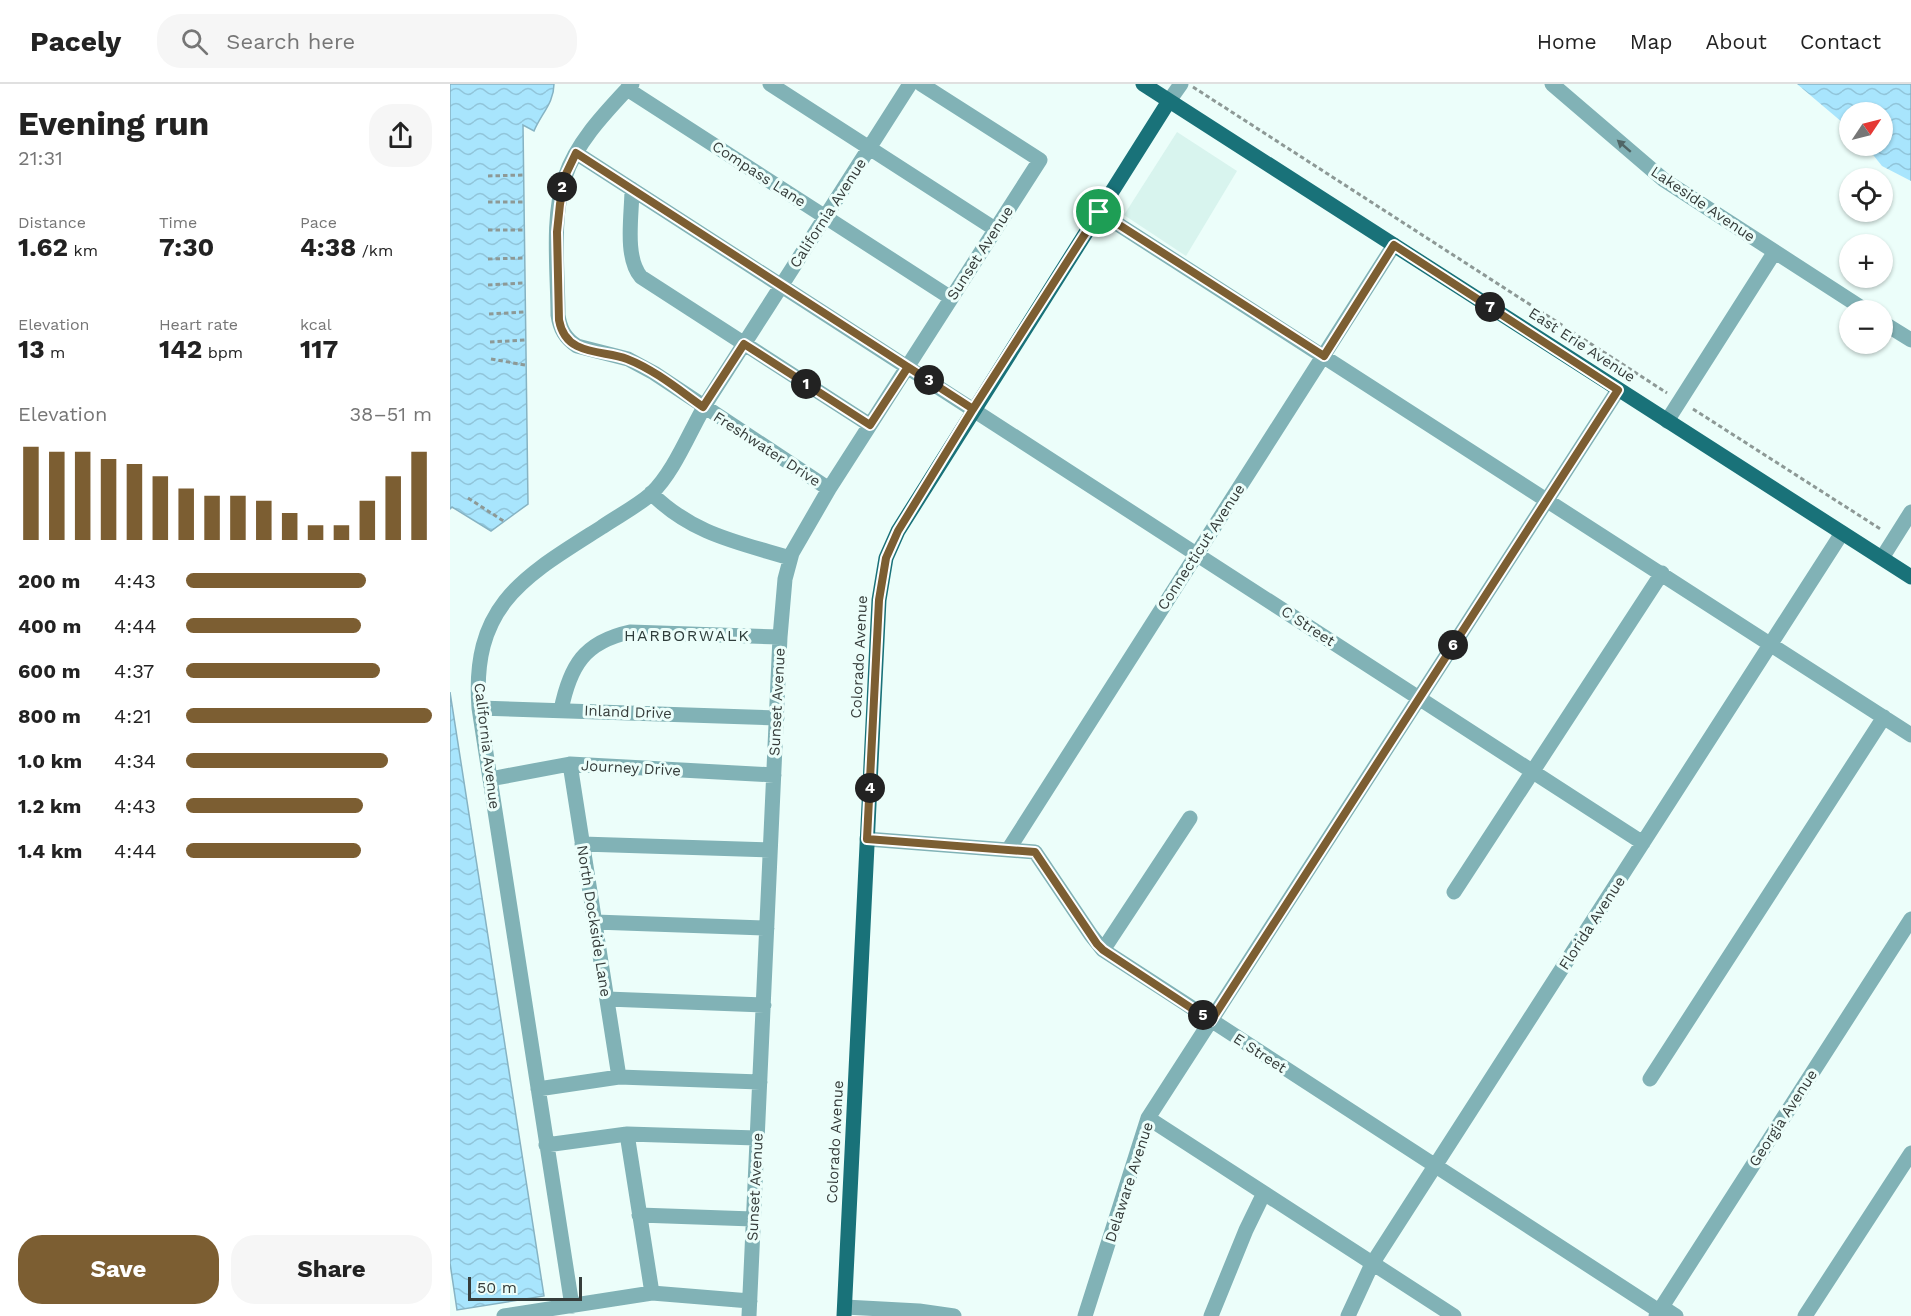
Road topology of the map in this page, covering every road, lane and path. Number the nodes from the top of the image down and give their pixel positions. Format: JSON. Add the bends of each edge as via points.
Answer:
{"nodes":[{"id":1,"x":770,"y":84,"type":"edge"},
{"id":2,"x":910,"y":84,"type":"edge"},
{"id":3,"x":921,"y":84,"type":"edge"},
{"id":4,"x":1143,"y":84,"type":"edge"},
{"id":5,"x":1181,"y":84,"type":"edge"},
{"id":6,"x":1188,"y":84,"type":"edge"},
{"id":7,"x":1552,"y":84,"type":"edge"},
{"id":8,"x":630,"y":86,"type":"edge"},
{"id":9,"x":1169,"y":101,"type":"junction"},
{"id":10,"x":869,"y":148,"type":"junction"},
{"id":11,"x":576,"y":153,"type":"junction"},
{"id":12,"x":523,"y":175,"type":"dead end"},
{"id":13,"x":488,"y":176,"type":"dead end"},
{"id":14,"x":633,"y":189,"type":"junction"},
{"id":15,"x":488,"y":202,"type":"dead end"},
{"id":16,"x":523,"y":202,"type":"dead end"},
{"id":17,"x":1099,"y":212,"type":"junction"},
{"id":18,"x":825,"y":217,"type":"junction"},
{"id":19,"x":995,"y":229,"type":"junction"},
{"id":20,"x":523,"y":230,"type":"dead end"},
{"id":21,"x":488,"y":231,"type":"dead end"},
{"id":22,"x":1394,"y":245,"type":"junction"},
{"id":23,"x":1774,"y":253,"type":"junction"},
{"id":24,"x":524,"y":258,"type":"dead end"},
{"id":25,"x":488,"y":259,"type":"dead end"},
{"id":26,"x":524,"y":283,"type":"dead end"},
{"id":27,"x":488,"y":285,"type":"dead end"},
{"id":28,"x":782,"y":285,"type":"junction"},
{"id":29,"x":951,"y":298,"type":"junction"},
{"id":30,"x":1849,"y":300,"type":"edge"},
{"id":31,"x":524,"y":312,"type":"dead end"},
{"id":32,"x":489,"y":314,"type":"dead end"},
{"id":33,"x":1893,"y":329,"type":"edge"},
{"id":34,"x":525,"y":340,"type":"dead end"},
{"id":35,"x":1911,"y":340,"type":"edge"},
{"id":36,"x":490,"y":342,"type":"dead end"},
{"id":37,"x":744,"y":344,"type":"junction"},
{"id":38,"x":1324,"y":356,"type":"junction"},
{"id":39,"x":491,"y":359,"type":"dead end"},
{"id":40,"x":525,"y":365,"type":"dead end"},
{"id":41,"x":908,"y":367,"type":"junction"},
{"id":42,"x":1618,"y":390,"type":"junction"},
{"id":43,"x":1680,"y":401,"type":"junction"},
{"id":44,"x":703,"y":407,"type":"junction"},
{"id":45,"x":973,"y":409,"type":"junction"},
{"id":46,"x":1667,"y":420,"type":"junction"},
{"id":47,"x":870,"y":425,"type":"junction"},
{"id":48,"x":829,"y":489,"type":"junction"},
{"id":49,"x":651,"y":493,"type":"junction"},
{"id":50,"x":468,"y":498,"type":"dead end"},
{"id":51,"x":1546,"y":500,"type":"junction"},
{"id":52,"x":1911,"y":512,"type":"edge"},
{"id":53,"x":505,"y":522,"type":"dead end"},
{"id":54,"x":1842,"y":532,"type":"junction"},
{"id":55,"x":1895,"y":538,"type":"junction"},
{"id":56,"x":1197,"y":554,"type":"junction"},
{"id":57,"x":790,"y":558,"type":"junction"},
{"id":58,"x":1882,"y":558,"type":"junction"},
{"id":59,"x":1662,"y":573,"type":"junction"},
{"id":60,"x":1911,"y":577,"type":"edge"},
{"id":61,"x":780,"y":637,"type":"junction"},
{"id":62,"x":1771,"y":643,"type":"junction"},
{"id":63,"x":1419,"y":699,"type":"junction"},
{"id":64,"x":479,"y":708,"type":"junction"},
{"id":65,"x":561,"y":710,"type":"junction"},
{"id":66,"x":1884,"y":717,"type":"junction"},
{"id":67,"x":777,"y":718,"type":"junction"},
{"id":68,"x":1911,"y":735,"type":"edge"},
{"id":69,"x":570,"y":764,"type":"junction"},
{"id":70,"x":1531,"y":771,"type":"junction"},
{"id":71,"x":774,"y":775,"type":"junction"},
{"id":72,"x":490,"y":779,"type":"junction"},
{"id":73,"x":1190,"y":818,"type":"dead end"},
{"id":74,"x":867,"y":839,"type":"junction"},
{"id":75,"x":1643,"y":843,"type":"junction"},
{"id":76,"x":582,"y":844,"type":"junction"},
{"id":77,"x":771,"y":850,"type":"junction"},
{"id":78,"x":1008,"y":850,"type":"junction"},
{"id":79,"x":1454,"y":892,"type":"dead end"},
{"id":80,"x":1911,"y":919,"type":"edge"},
{"id":81,"x":595,"y":922,"type":"junction"},
{"id":82,"x":767,"y":928,"type":"junction"},
{"id":83,"x":1103,"y":950,"type":"junction"},
{"id":84,"x":607,"y":999,"type":"junction"},
{"id":85,"x":764,"y":1005,"type":"junction"},
{"id":86,"x":1211,"y":1021,"type":"junction"},
{"id":87,"x":619,"y":1077,"type":"junction"},
{"id":88,"x":1650,"y":1079,"type":"dead end"},
{"id":89,"x":760,"y":1082,"type":"junction"},
{"id":90,"x":538,"y":1089,"type":"junction"},
{"id":91,"x":1149,"y":1118,"type":"junction"},
{"id":92,"x":627,"y":1134,"type":"junction"},
{"id":93,"x":757,"y":1138,"type":"junction"},
{"id":94,"x":546,"y":1145,"type":"junction"},
{"id":95,"x":1911,"y":1153,"type":"edge"},
{"id":96,"x":1436,"y":1167,"type":"junction"},
{"id":97,"x":1264,"y":1193,"type":"junction"},
{"id":98,"x":639,"y":1215,"type":"junction"},
{"id":99,"x":753,"y":1219,"type":"junction"},
{"id":100,"x":1372,"y":1264,"type":"junction"},
{"id":101,"x":652,"y":1293,"type":"junction"},
{"id":102,"x":572,"y":1306,"type":"junction"},
{"id":103,"x":750,"y":1308,"type":"edge"},
{"id":104,"x":1659,"y":1311,"type":"edge"},
{"id":105,"x":844,"y":1312,"type":"edge"},
{"id":106,"x":504,"y":1316,"type":"edge"},
{"id":107,"x":954,"y":1316,"type":"edge"},
{"id":108,"x":1085,"y":1316,"type":"edge"},
{"id":109,"x":1211,"y":1316,"type":"edge"},
{"id":110,"x":1348,"y":1316,"type":"edge"},
{"id":111,"x":1454,"y":1316,"type":"edge"},
{"id":112,"x":1676,"y":1316,"type":"edge"},
{"id":113,"x":1805,"y":1316,"type":"edge"}],
"edges":[{"from":1,"to":10,"type":"street"},
{"from":2,"to":10,"type":"street","name":"California Avenue"},
{"from":3,"to":19,"type":"street","name":"Sunset Avenue","via":[[1040,160]]},
{"from":4,"to":9,"type":"main road","name":"East Erie Avenue"},
{"from":5,"to":9,"type":"street","name":"Colorado Avenue"},
{"from":6,"to":43,"type":"path"},
{"from":23,"to":7,"type":"street","name":"Lakeside Avenue","one_way":true,"via":[[1654,173]]},
{"from":8,"to":11,"type":"street"},
{"from":8,"to":18,"type":"street","name":"Compass Lane"},
{"from":9,"to":17,"type":"main road","name":"Colorado Avenue"},
{"from":9,"to":22,"type":"main road","name":"East Erie Avenue"},
{"from":10,"to":18,"type":"street","name":"California Avenue"},
{"from":10,"to":19,"type":"street"},
{"from":11,"to":14,"type":"street","name":"C Street"},
{"from":11,"to":44,"type":"street","name":"Freshwater Drive","via":[[563,184],[557,232],[559,320],[563,333],[577,346],[637,363]]},
{"from":12,"to":13,"type":"path"},
{"from":14,"to":28,"type":"street","name":"C Street"},
{"from":14,"to":37,"type":"street","via":[[631,246],[638,274]]},
{"from":15,"to":16,"type":"path"},
{"from":17,"to":38,"type":"street"},
{"from":17,"to":45,"type":"main road","name":"Colorado Avenue"},
{"from":18,"to":28,"type":"street","name":"California Avenue"},
{"from":18,"to":29,"type":"street","name":"Compass Lane"},
{"from":19,"to":29,"type":"street","name":"Sunset Avenue"},
{"from":20,"to":21,"type":"path"},
{"from":22,"to":38,"type":"street","name":"Connecticut Avenue"},
{"from":22,"to":42,"type":"main road","name":"East Erie Avenue"},
{"from":23,"to":30,"type":"street","name":"Lakeside Avenue"},
{"from":23,"to":43,"type":"street"},
{"from":24,"to":25,"type":"path"},
{"from":26,"to":27,"type":"path"},
{"from":28,"to":37,"type":"street","name":"California Avenue"},
{"from":28,"to":41,"type":"street","name":"C Street"},
{"from":29,"to":41,"type":"street","name":"Sunset Avenue"},
{"from":31,"to":32,"type":"path"},
{"from":33,"to":35,"type":"street"},
{"from":34,"to":36,"type":"path"},
{"from":37,"to":44,"type":"street","name":"California Avenue"},
{"from":37,"to":47,"type":"street"},
{"from":38,"to":51,"type":"street"},
{"from":38,"to":56,"type":"street","name":"Connecticut Avenue"},
{"from":39,"to":40,"type":"path"},
{"from":41,"to":45,"type":"street","name":"C Street"},
{"from":41,"to":47,"type":"street","name":"Sunset Avenue"},
{"from":42,"to":46,"type":"main road","name":"East Erie Avenue"},
{"from":42,"to":51,"type":"street","name":"Delaware Avenue"},
{"from":43,"to":46,"type":"street"},
{"from":43,"to":55,"type":"path"},
{"from":44,"to":48,"type":"street","name":"Freshwater Drive"},
{"from":44,"to":49,"type":"street","name":"California Avenue","via":[[668,471]]},
{"from":45,"to":56,"type":"street","name":"C Street"},
{"from":45,"to":74,"type":"main road","name":"Colorado Avenue","via":[[898,531],[883,572]]},
{"from":46,"to":54,"type":"main road","name":"East Erie Avenue"},
{"from":47,"to":48,"type":"street","name":"Sunset Avenue"},
{"from":48,"to":57,"type":"street","name":"Sunset Avenue"},
{"from":49,"to":57,"type":"street","via":[[669,511],[699,528]]},
{"from":49,"to":64,"type":"street","name":"California Avenue","via":[[549,560],[507,597],[482,650]]},
{"from":50,"to":53,"type":"path"},
{"from":51,"to":59,"type":"street"},
{"from":51,"to":63,"type":"street","name":"Delaware Avenue"},
{"from":52,"to":55,"type":"street"},
{"from":54,"to":58,"type":"main road","name":"East Erie Avenue"},
{"from":54,"to":62,"type":"street","name":"Florida Avenue"},
{"from":55,"to":58,"type":"street"},
{"from":56,"to":63,"type":"street","name":"C Street"},
{"from":56,"to":78,"type":"street","name":"Connecticut Avenue"},
{"from":57,"to":61,"type":"street","name":"Sunset Avenue"},
{"from":58,"to":60,"type":"main road","name":"East Erie Avenue"},
{"from":59,"to":62,"type":"street"},
{"from":59,"to":70,"type":"street"},
{"from":61,"to":65,"type":"street","via":[[630,632],[614,636],[576,665],[566,685]]},
{"from":61,"to":67,"type":"street","name":"Sunset Avenue"},
{"from":62,"to":66,"type":"street"},
{"from":62,"to":75,"type":"street","name":"Florida Avenue"},
{"from":63,"to":70,"type":"street","name":"C Street"},
{"from":63,"to":86,"type":"street","name":"Delaware Avenue"},
{"from":64,"to":65,"type":"street","name":"Inland Drive"},
{"from":64,"to":72,"type":"street","name":"California Avenue"},
{"from":65,"to":67,"type":"street","name":"Inland Drive"},
{"from":66,"to":68,"type":"street"},
{"from":66,"to":88,"type":"street"},
{"from":67,"to":71,"type":"street","name":"Sunset Avenue"},
{"from":69,"to":71,"type":"street","name":"Journey Drive"},
{"from":69,"to":72,"type":"street","name":"Journey Drive"},
{"from":69,"to":76,"type":"street","name":"North Dockside Lane"},
{"from":70,"to":75,"type":"street","name":"C Street"},
{"from":70,"to":79,"type":"street"},
{"from":71,"to":77,"type":"street","name":"Sunset Avenue"},
{"from":72,"to":90,"type":"street","name":"California Avenue"},
{"from":73,"to":83,"type":"street"},
{"from":74,"to":78,"type":"street","name":"E Street"},
{"from":74,"to":105,"type":"main road","name":"Colorado Avenue"},
{"from":75,"to":96,"type":"street","name":"Florida Avenue"},
{"from":76,"to":77,"type":"street"},
{"from":76,"to":81,"type":"street","name":"North Dockside Lane"},
{"from":77,"to":82,"type":"street","name":"Sunset Avenue"},
{"from":78,"to":83,"type":"street","name":"E Street","via":[[1035,852]]},
{"from":80,"to":104,"type":"street","name":"Georgia Avenue"},
{"from":81,"to":82,"type":"street"},
{"from":81,"to":84,"type":"street","name":"North Dockside Lane"},
{"from":82,"to":85,"type":"street","name":"Sunset Avenue"},
{"from":83,"to":86,"type":"street","name":"E Street"},
{"from":84,"to":85,"type":"street"},
{"from":84,"to":87,"type":"street","name":"North Dockside Lane"},
{"from":85,"to":89,"type":"street","name":"Sunset Avenue"},
{"from":86,"to":91,"type":"street","name":"Delaware Avenue"},
{"from":86,"to":96,"type":"street","name":"E Street"},
{"from":87,"to":89,"type":"street"},
{"from":87,"to":90,"type":"street"},
{"from":89,"to":93,"type":"street","name":"Sunset Avenue"},
{"from":90,"to":94,"type":"street","name":"California Avenue"},
{"from":91,"to":97,"type":"street"},
{"from":91,"to":108,"type":"street","name":"Delaware Avenue"},
{"from":92,"to":93,"type":"street"},
{"from":92,"to":94,"type":"street"},
{"from":92,"to":98,"type":"street"},
{"from":93,"to":99,"type":"street","name":"Sunset Avenue"},
{"from":94,"to":102,"type":"street","name":"California Avenue"},
{"from":95,"to":113,"type":"street"},
{"from":96,"to":100,"type":"street","name":"Florida Avenue"},
{"from":96,"to":104,"type":"street","name":"E Street"},
{"from":97,"to":100,"type":"street"},
{"from":97,"to":109,"type":"street"},
{"from":98,"to":99,"type":"street"},
{"from":98,"to":101,"type":"street"},
{"from":99,"to":103,"type":"street","name":"Sunset Avenue"},
{"from":100,"to":110,"type":"street","name":"Florida Avenue"},
{"from":100,"to":111,"type":"street"},
{"from":101,"to":102,"type":"street"},
{"from":101,"to":103,"type":"street"},
{"from":102,"to":106,"type":"street"},
{"from":104,"to":112,"type":"street","name":"E Street"},
{"from":105,"to":107,"type":"street","via":[[920,1311]]}]}
